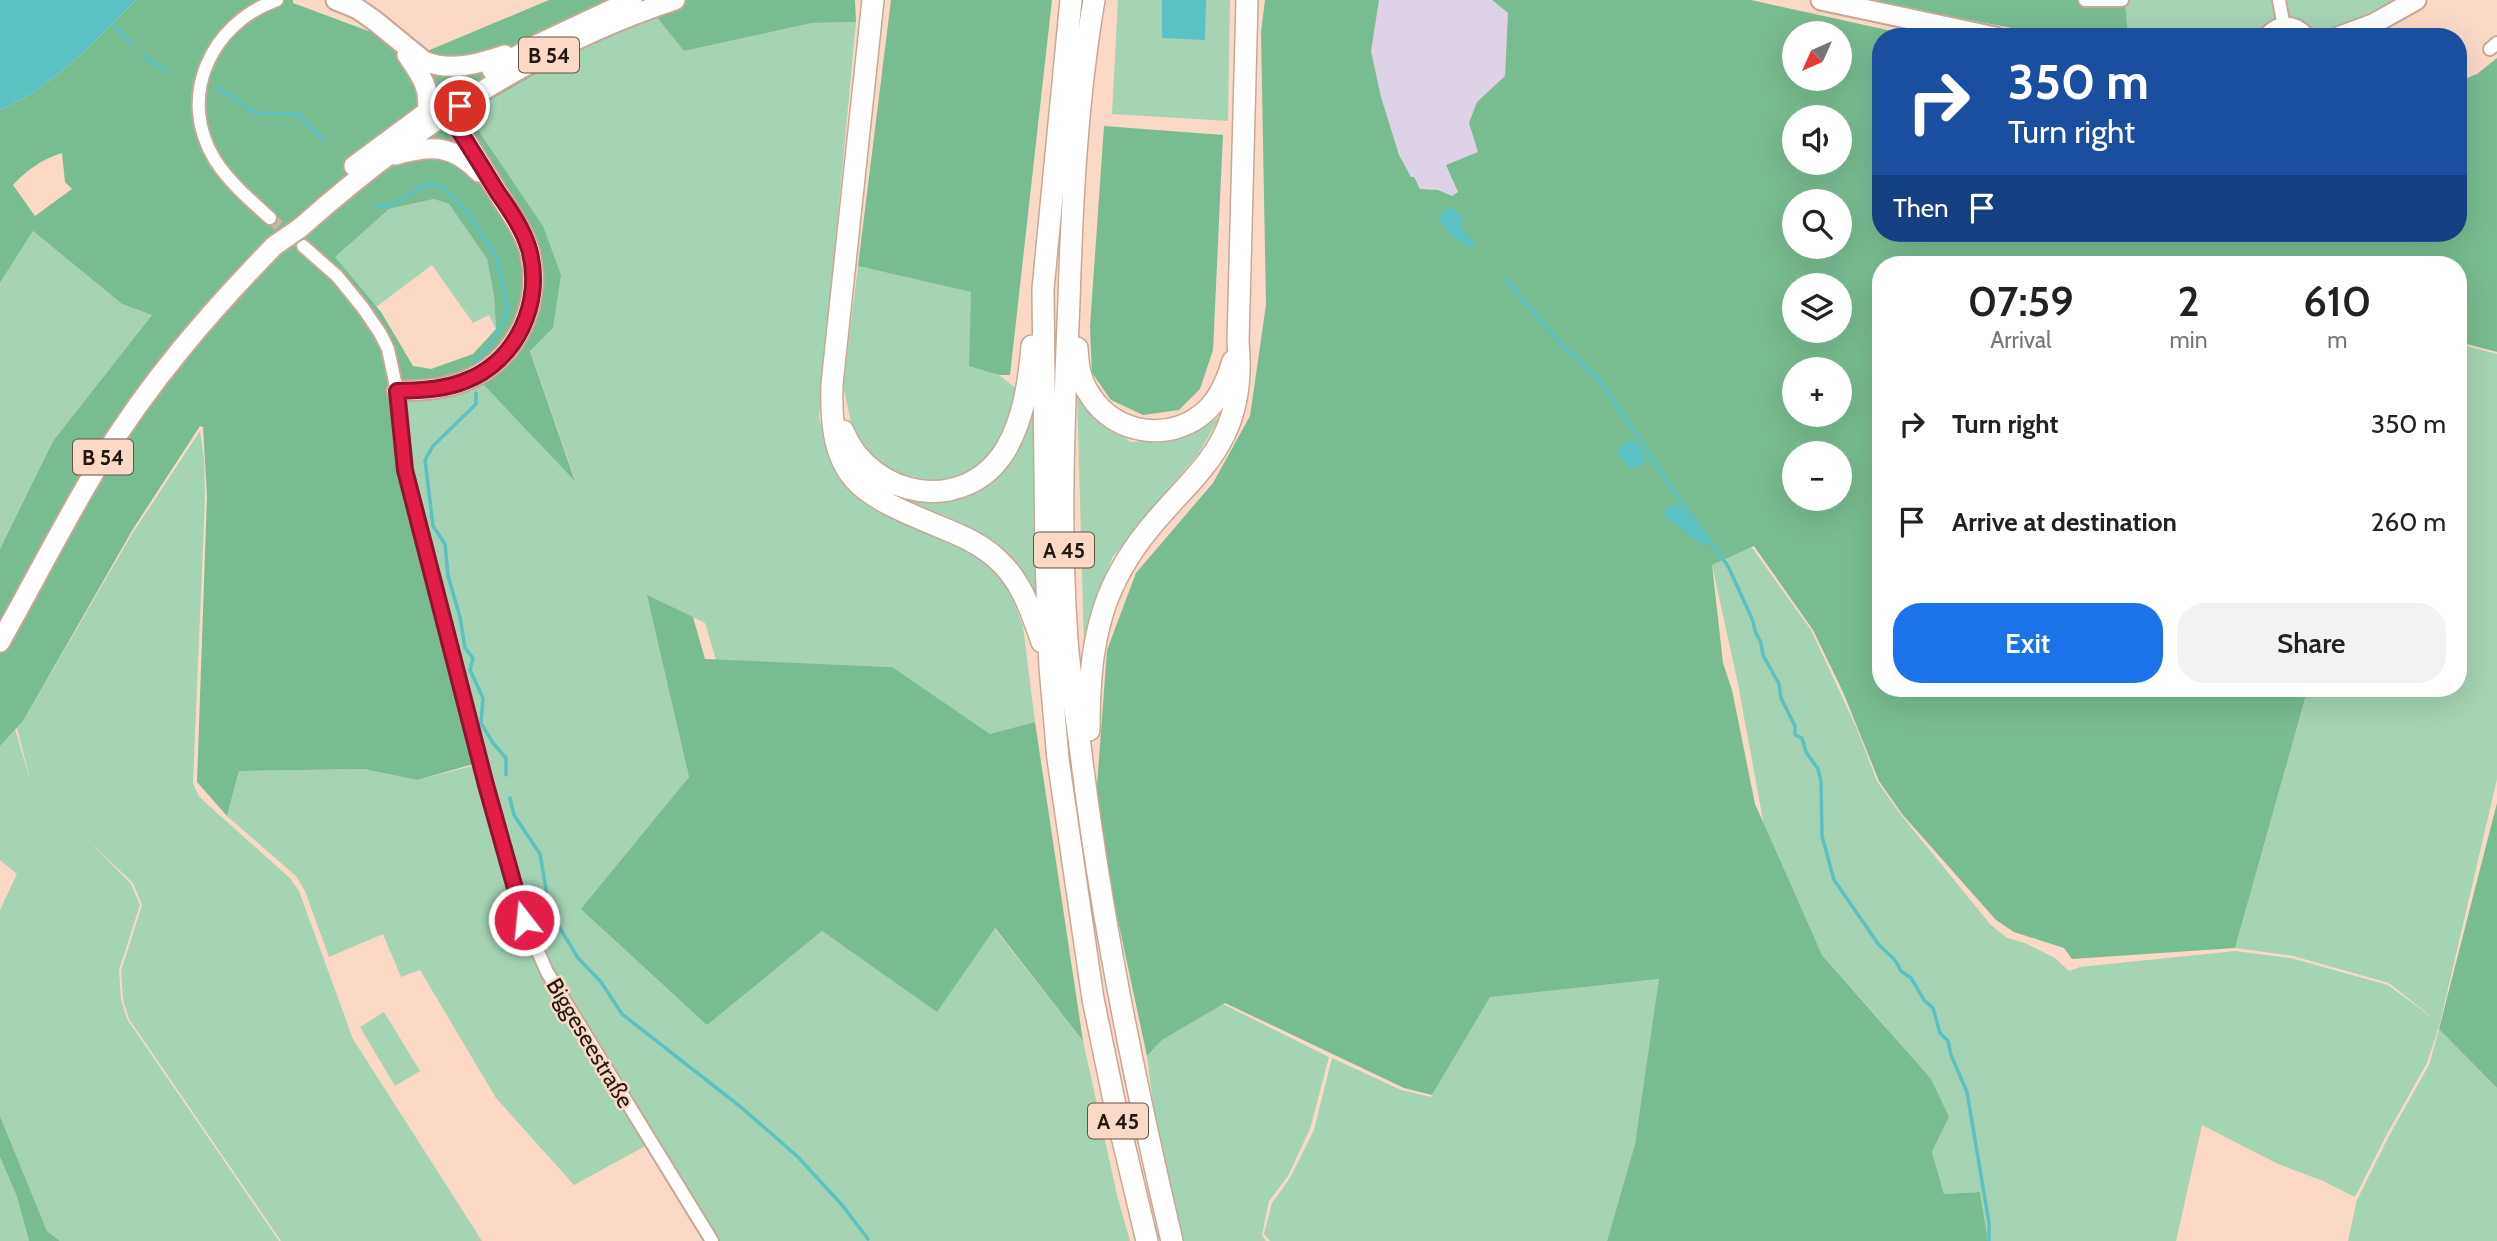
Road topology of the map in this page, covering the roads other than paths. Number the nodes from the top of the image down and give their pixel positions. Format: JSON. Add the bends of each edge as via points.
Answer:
{"nodes":[{"id":1,"x":277,"y":0,"type":"edge"},
{"id":2,"x":336,"y":0,"type":"edge"},
{"id":3,"x":674,"y":0,"type":"edge"},
{"id":4,"x":864,"y":0,"type":"edge"},
{"id":5,"x":873,"y":0,"type":"edge"},
{"id":6,"x":1071,"y":0,"type":"edge"},
{"id":7,"x":1094,"y":0,"type":"edge"},
{"id":8,"x":1247,"y":0,"type":"edge"},
{"id":9,"x":1821,"y":0,"type":"edge"},
{"id":10,"x":2085,"y":0,"type":"edge"},
{"id":11,"x":2122,"y":0,"type":"edge"},
{"id":12,"x":2279,"y":0,"type":"edge"},
{"id":13,"x":2416,"y":0,"type":"edge"},
{"id":14,"x":643,"y":6,"type":"edge"},
{"id":15,"x":1953,"y":28,"type":"edge"},
{"id":16,"x":2276,"y":28,"type":"edge"},
{"id":17,"x":2362,"y":28,"type":"edge"},
{"id":18,"x":870,"y":34,"type":"junction"},
{"id":19,"x":394,"y":38,"type":"junction"},
{"id":20,"x":538,"y":44,"type":"junction"},
{"id":21,"x":460,"y":106,"type":"junction"},
{"id":22,"x":427,"y":111,"type":"junction"},
{"id":23,"x":385,"y":158,"type":"junction"},
{"id":24,"x":497,"y":191,"type":"junction"},
{"id":25,"x":270,"y":218,"type":"tunnel mouth"},
{"id":26,"x":298,"y":232,"type":"junction"},
{"id":27,"x":1070,"y":272,"type":"junction"},
{"id":28,"x":1043,"y":289,"type":"junction"},
{"id":29,"x":1238,"y":342,"type":"junction"},
{"id":30,"x":832,"y":384,"type":"junction"},
{"id":31,"x":397,"y":391,"type":"junction"},
{"id":32,"x":0,"y":642,"type":"edge"},
{"id":33,"x":1050,"y":667,"type":"junction"},
{"id":34,"x":1090,"y":826,"type":"junction"},
{"id":35,"x":712,"y":1241,"type":"edge"},
{"id":36,"x":1147,"y":1241,"type":"edge"},
{"id":37,"x":1172,"y":1241,"type":"edge"}],
"edges":[{"from":1,"to":25,"type":"street","via":[[251,11],[228,30],[216,45],[199,90],[205,141],[214,159]]},
{"from":2,"to":19,"type":"main road","via":[[358,9]]},
{"from":3,"to":14,"type":"main road","number":"B 54"},
{"from":4,"to":18,"type":"highway"},
{"from":5,"to":18,"type":"highway"},
{"from":6,"to":28,"type":"highway","number":"A 45"},
{"from":7,"to":27,"type":"highway","number":"A 45","via":[[1079,114]]},
{"from":8,"to":29,"type":"highway"},
{"from":9,"to":15,"type":"main road"},
{"from":10,"to":11,"type":"street"},
{"from":12,"to":16,"type":"street"},
{"from":13,"to":17,"type":"main road"},
{"from":14,"to":20,"type":"main road","number":"B 54"},
{"from":14,"to":21,"type":"main road","number":"B 54"},
{"from":18,"to":30,"type":"highway"},
{"from":19,"to":20,"type":"main road","via":[[424,61],[447,68],[486,62]]},
{"from":19,"to":22,"type":"main road","via":[[427,87]]},
{"from":20,"to":22,"type":"main road","number":"B 54"},
{"from":21,"to":23,"type":"main road","number":"B 54"},
{"from":21,"to":24,"type":"main road","via":[[458,129]]},
{"from":22,"to":26,"type":"main road","number":"B 54","via":[[364,158]]},
{"from":23,"to":24,"type":"main road","via":[[439,148],[467,161]]},
{"from":23,"to":26,"type":"main road","number":"B 54"},
{"from":24,"to":31,"type":"main road","via":[[521,230],[533,268],[523,328],[492,366],[466,381],[431,390]]},
{"from":26,"to":31,"type":"street","name":"Biggeseestraße","via":[[380,333]]},
{"from":26,"to":32,"type":"main road","number":"B 54","bridge":true,"via":[[274,246],[195,332],[130,418],[69,516]]},
{"from":27,"to":29,"type":"highway","via":[[1080,374],[1095,403],[1120,423],[1161,431],[1198,417],[1219,395]]},
{"from":27,"to":34,"type":"highway","number":"A 45","via":[[1061,494],[1067,642]]},
{"from":28,"to":30,"type":"highway","via":[[1034,313],[1029,375],[1017,425],[992,466],[964,484],[943,490],[910,489],[869,470],[844,433]]},
{"from":28,"to":33,"type":"highway","number":"A 45"},
{"from":29,"to":34,"type":"highway","via":[[1237,399],[1222,440],[1207,466],[1135,547],[1104,608],[1090,689],[1094,789]]},
{"from":30,"to":33,"type":"highway","via":[[834,439],[854,479],[882,502],[964,537],[997,559],[1027,599]]},
{"from":31,"to":35,"type":"street","name":"Biggeseestraße","via":[[405,470],[524,920],[547,972]]},
{"from":33,"to":36,"type":"highway","number":"A 45","via":[[1058,759],[1093,999]]},
{"from":34,"to":37,"type":"highway","number":"A 45","via":[[1109,948]]}]}
